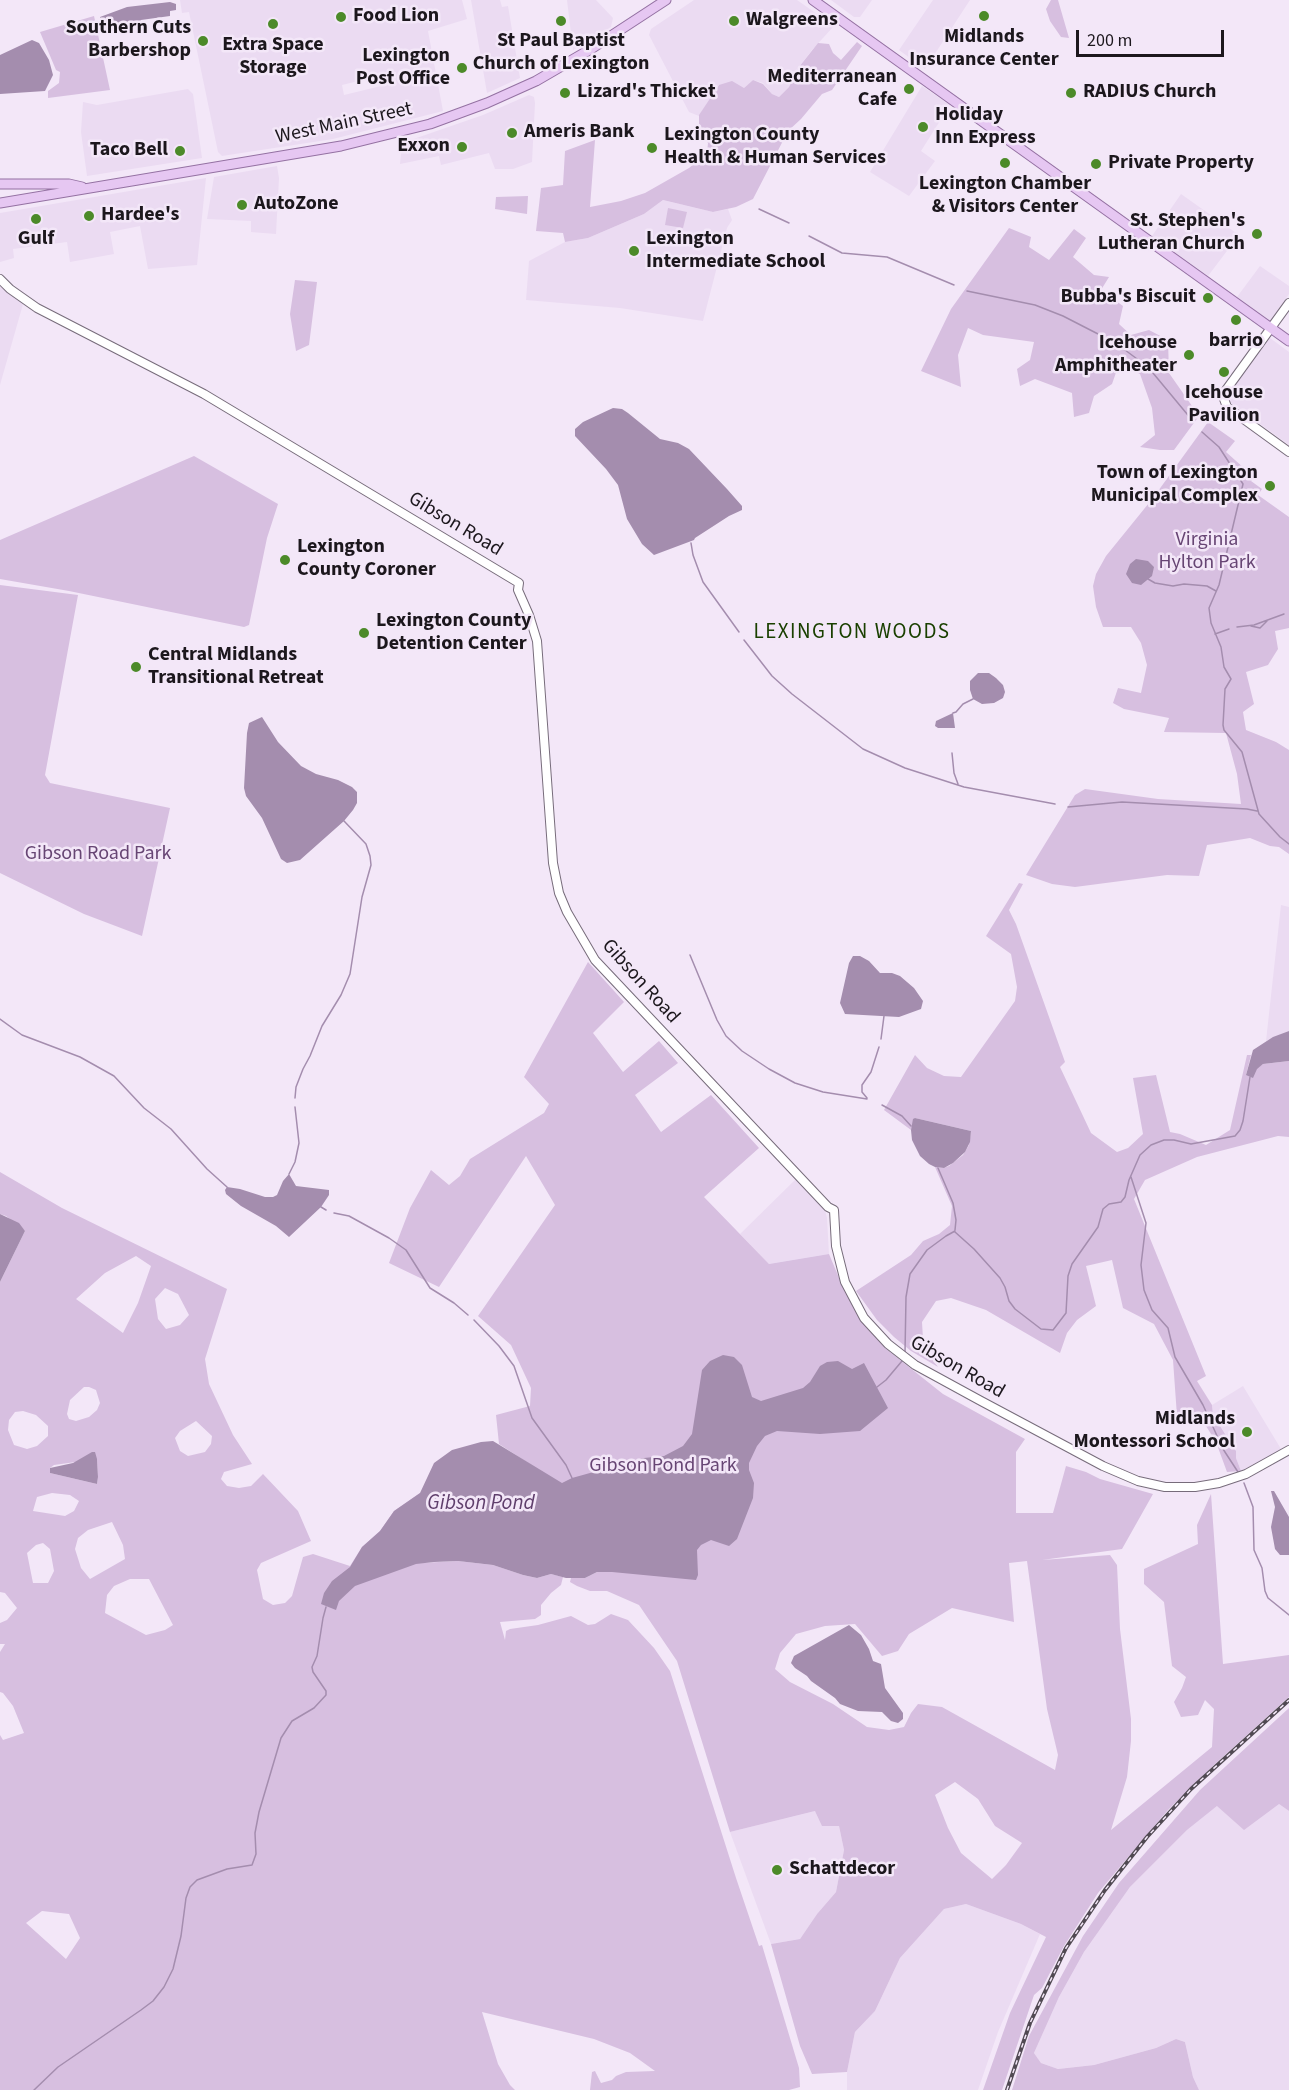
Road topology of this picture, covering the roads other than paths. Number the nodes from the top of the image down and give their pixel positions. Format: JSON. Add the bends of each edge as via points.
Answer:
{"nodes":[{"id":1,"x":666,"y":0,"type":"edge"},
{"id":2,"x":813,"y":0,"type":"edge"},
{"id":3,"x":0,"y":184,"type":"edge"},
{"id":4,"x":84,"y":188,"type":"junction"},
{"id":5,"x":0,"y":203,"type":"edge"},
{"id":6,"x":0,"y":279,"type":"edge"},
{"id":7,"x":1289,"y":303,"type":"edge"},
{"id":8,"x":1271,"y":327,"type":"junction"},
{"id":9,"x":1289,"y":341,"type":"edge"},
{"id":10,"x":1289,"y":452,"type":"edge"},
{"id":11,"x":1289,"y":1450,"type":"edge"}],
"edges":[{"from":1,"to":4,"type":"main road","name":"West Main Street","via":[[536,81],[430,124],[341,146]]},
{"from":2,"to":8,"type":"main road"},
{"from":3,"to":4,"type":"main road","via":[[66,184]]},
{"from":4,"to":5,"type":"main road","name":"West Main Street"},
{"from":6,"to":11,"type":"street","name":"Gibson Road","via":[[37,308],[204,394],[519,583],[538,649],[553,863],[567,912],[595,960],[834,1210],[836,1246],[845,1282],[864,1318],[888,1344],[915,1365],[1103,1466],[1151,1485],[1219,1483],[1246,1474]]},
{"from":7,"to":8,"type":"main road"},
{"from":8,"to":9,"type":"main road"},
{"from":8,"to":10,"type":"main road","via":[[1226,390],[1224,401]]}]}
